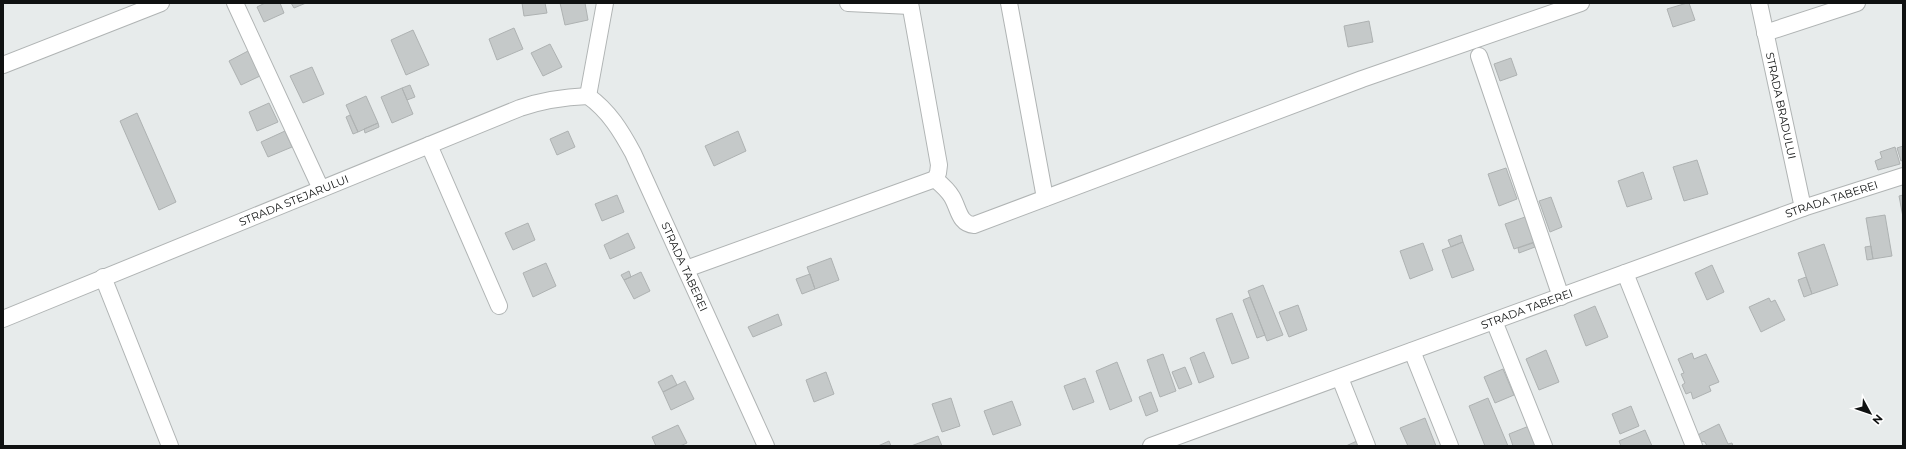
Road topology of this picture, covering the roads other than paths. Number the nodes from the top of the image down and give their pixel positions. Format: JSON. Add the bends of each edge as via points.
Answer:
{"nodes":[{"id":1,"x":161,"y":3,"type":"edge"},
{"id":2,"x":236,"y":3,"type":"edge"},
{"id":3,"x":605,"y":3,"type":"edge"},
{"id":4,"x":848,"y":3,"type":"edge"},
{"id":5,"x":1009,"y":3,"type":"edge"},
{"id":6,"x":1581,"y":3,"type":"edge"},
{"id":7,"x":1759,"y":3,"type":"edge"},
{"id":8,"x":1857,"y":3,"type":"edge"},
{"id":9,"x":910,"y":4,"type":"edge"},
{"id":10,"x":1765,"y":32,"type":"junction"},
{"id":11,"x":1479,"y":56,"type":"dead end"},
{"id":12,"x":3,"y":65,"type":"edge"},
{"id":13,"x":588,"y":96,"type":"junction"},
{"id":14,"x":429,"y":145,"type":"junction"},
{"id":15,"x":1903,"y":176,"type":"edge"},
{"id":16,"x":935,"y":178,"type":"junction"},
{"id":17,"x":320,"y":189,"type":"junction"},
{"id":18,"x":1046,"y":198,"type":"junction"},
{"id":19,"x":1803,"y":208,"type":"junction"},
{"id":20,"x":686,"y":269,"type":"junction"},
{"id":21,"x":1621,"y":274,"type":"junction"},
{"id":22,"x":103,"y":278,"type":"junction"},
{"id":23,"x":1561,"y":297,"type":"junction"},
{"id":24,"x":499,"y":306,"type":"dead end"},
{"id":25,"x":3,"y":318,"type":"edge"},
{"id":26,"x":1494,"y":321,"type":"junction"},
{"id":27,"x":1412,"y":351,"type":"junction"},
{"id":28,"x":1340,"y":378,"type":"junction"},
{"id":29,"x":170,"y":446,"type":"edge"},
{"id":30,"x":766,"y":446,"type":"edge"},
{"id":31,"x":1151,"y":446,"type":"edge"},
{"id":32,"x":1367,"y":446,"type":"edge"},
{"id":33,"x":1450,"y":446,"type":"edge"},
{"id":34,"x":1544,"y":446,"type":"edge"},
{"id":35,"x":1684,"y":446,"type":"edge"},
{"id":36,"x":1694,"y":446,"type":"edge"}],
"edges":[{"from":1,"to":12,"type":"street"},
{"from":2,"to":17,"type":"street"},
{"from":3,"to":13,"type":"street"},
{"from":4,"to":9,"type":"street"},
{"from":5,"to":18,"type":"street"},
{"from":6,"to":18,"type":"street","via":[[1362,79]]},
{"from":7,"to":10,"type":"street","name":"STRADA BRADULUI"},
{"from":8,"to":10,"type":"street"},
{"from":9,"to":16,"type":"street","via":[[939,165]]},
{"from":10,"to":19,"type":"street","name":"STRADA BRADULUI"},
{"from":11,"to":23,"type":"street"},
{"from":13,"to":14,"type":"street","name":"STRADA STEJARULUI","via":[[565,96],[543,100]]},
{"from":13,"to":20,"type":"street","name":"STRADA TABEREI","via":[[608,113],[620,129]]},
{"from":14,"to":17,"type":"street","name":"STRADA STEJARULUI"},
{"from":14,"to":24,"type":"street"},
{"from":15,"to":19,"type":"street","name":"STRADA TABEREI"},
{"from":16,"to":18,"type":"street","via":[[946,188],[963,222],[968,225],[984,222]]},
{"from":16,"to":20,"type":"street"},
{"from":17,"to":22,"type":"street","name":"STRADA STEJARULUI"},
{"from":19,"to":21,"type":"street","name":"STRADA TABEREI"},
{"from":20,"to":30,"type":"street","name":"STRADA TABEREI"},
{"from":21,"to":23,"type":"street","name":"STRADA TABEREI"},
{"from":21,"to":35,"type":"street"},
{"from":21,"to":36,"type":"street"},
{"from":22,"to":25,"type":"street","name":"STRADA STEJARULUI"},
{"from":22,"to":29,"type":"street"},
{"from":23,"to":26,"type":"street","name":"STRADA TABEREI"},
{"from":26,"to":27,"type":"street","name":"STRADA TABEREI"},
{"from":26,"to":34,"type":"street"},
{"from":27,"to":28,"type":"street","name":"STRADA TABEREI"},
{"from":27,"to":33,"type":"street"},
{"from":28,"to":31,"type":"street","name":"STRADA TABEREI"},
{"from":28,"to":32,"type":"street"}]}
